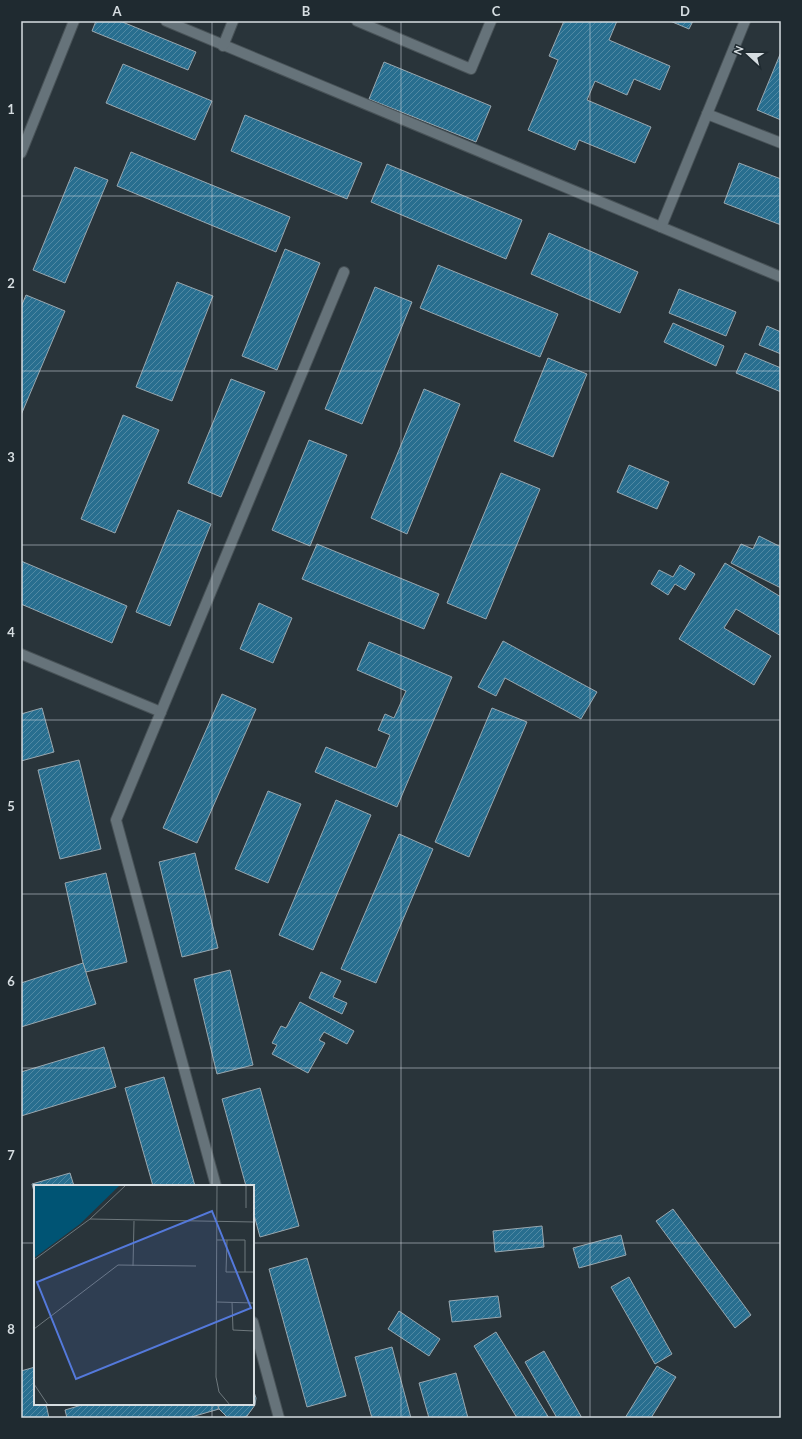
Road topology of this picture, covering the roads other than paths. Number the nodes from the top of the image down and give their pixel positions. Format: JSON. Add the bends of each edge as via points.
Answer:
{"nodes":[{"id":1,"x":166,"y":21,"type":"edge"},
{"id":2,"x":233,"y":21,"type":"edge"},
{"id":3,"x":357,"y":21,"type":"edge"},
{"id":4,"x":492,"y":21,"type":"edge"},
{"id":5,"x":745,"y":21,"type":"edge"},
{"id":6,"x":73,"y":24,"type":"edge"},
{"id":7,"x":223,"y":46,"type":"junction"},
{"id":8,"x":707,"y":114,"type":"junction"},
{"id":9,"x":781,"y":143,"type":"edge"},
{"id":10,"x":21,"y":153,"type":"edge"},
{"id":11,"x":660,"y":226,"type":"junction"},
{"id":12,"x":344,"y":272,"type":"dead end"},
{"id":13,"x":781,"y":277,"type":"edge"},
{"id":14,"x":21,"y":654,"type":"edge"},
{"id":15,"x":161,"y":712,"type":"junction"},
{"id":16,"x":216,"y":1185,"type":"edge"},
{"id":17,"x":254,"y":1326,"type":"edge"},
{"id":18,"x":279,"y":1418,"type":"edge"}],
"edges":[{"from":1,"to":7,"type":"street"},
{"from":2,"to":7,"type":"street"},
{"from":3,"to":4,"type":"street","via":[[472,69]]},
{"from":5,"to":8,"type":"street"},
{"from":6,"to":10,"type":"street"},
{"from":7,"to":11,"type":"street"},
{"from":8,"to":9,"type":"street"},
{"from":8,"to":11,"type":"street"},
{"from":11,"to":13,"type":"street"},
{"from":12,"to":15,"type":"street"},
{"from":14,"to":15,"type":"street"},
{"from":15,"to":16,"type":"street","via":[[116,820]]},
{"from":17,"to":18,"type":"street"}]}
